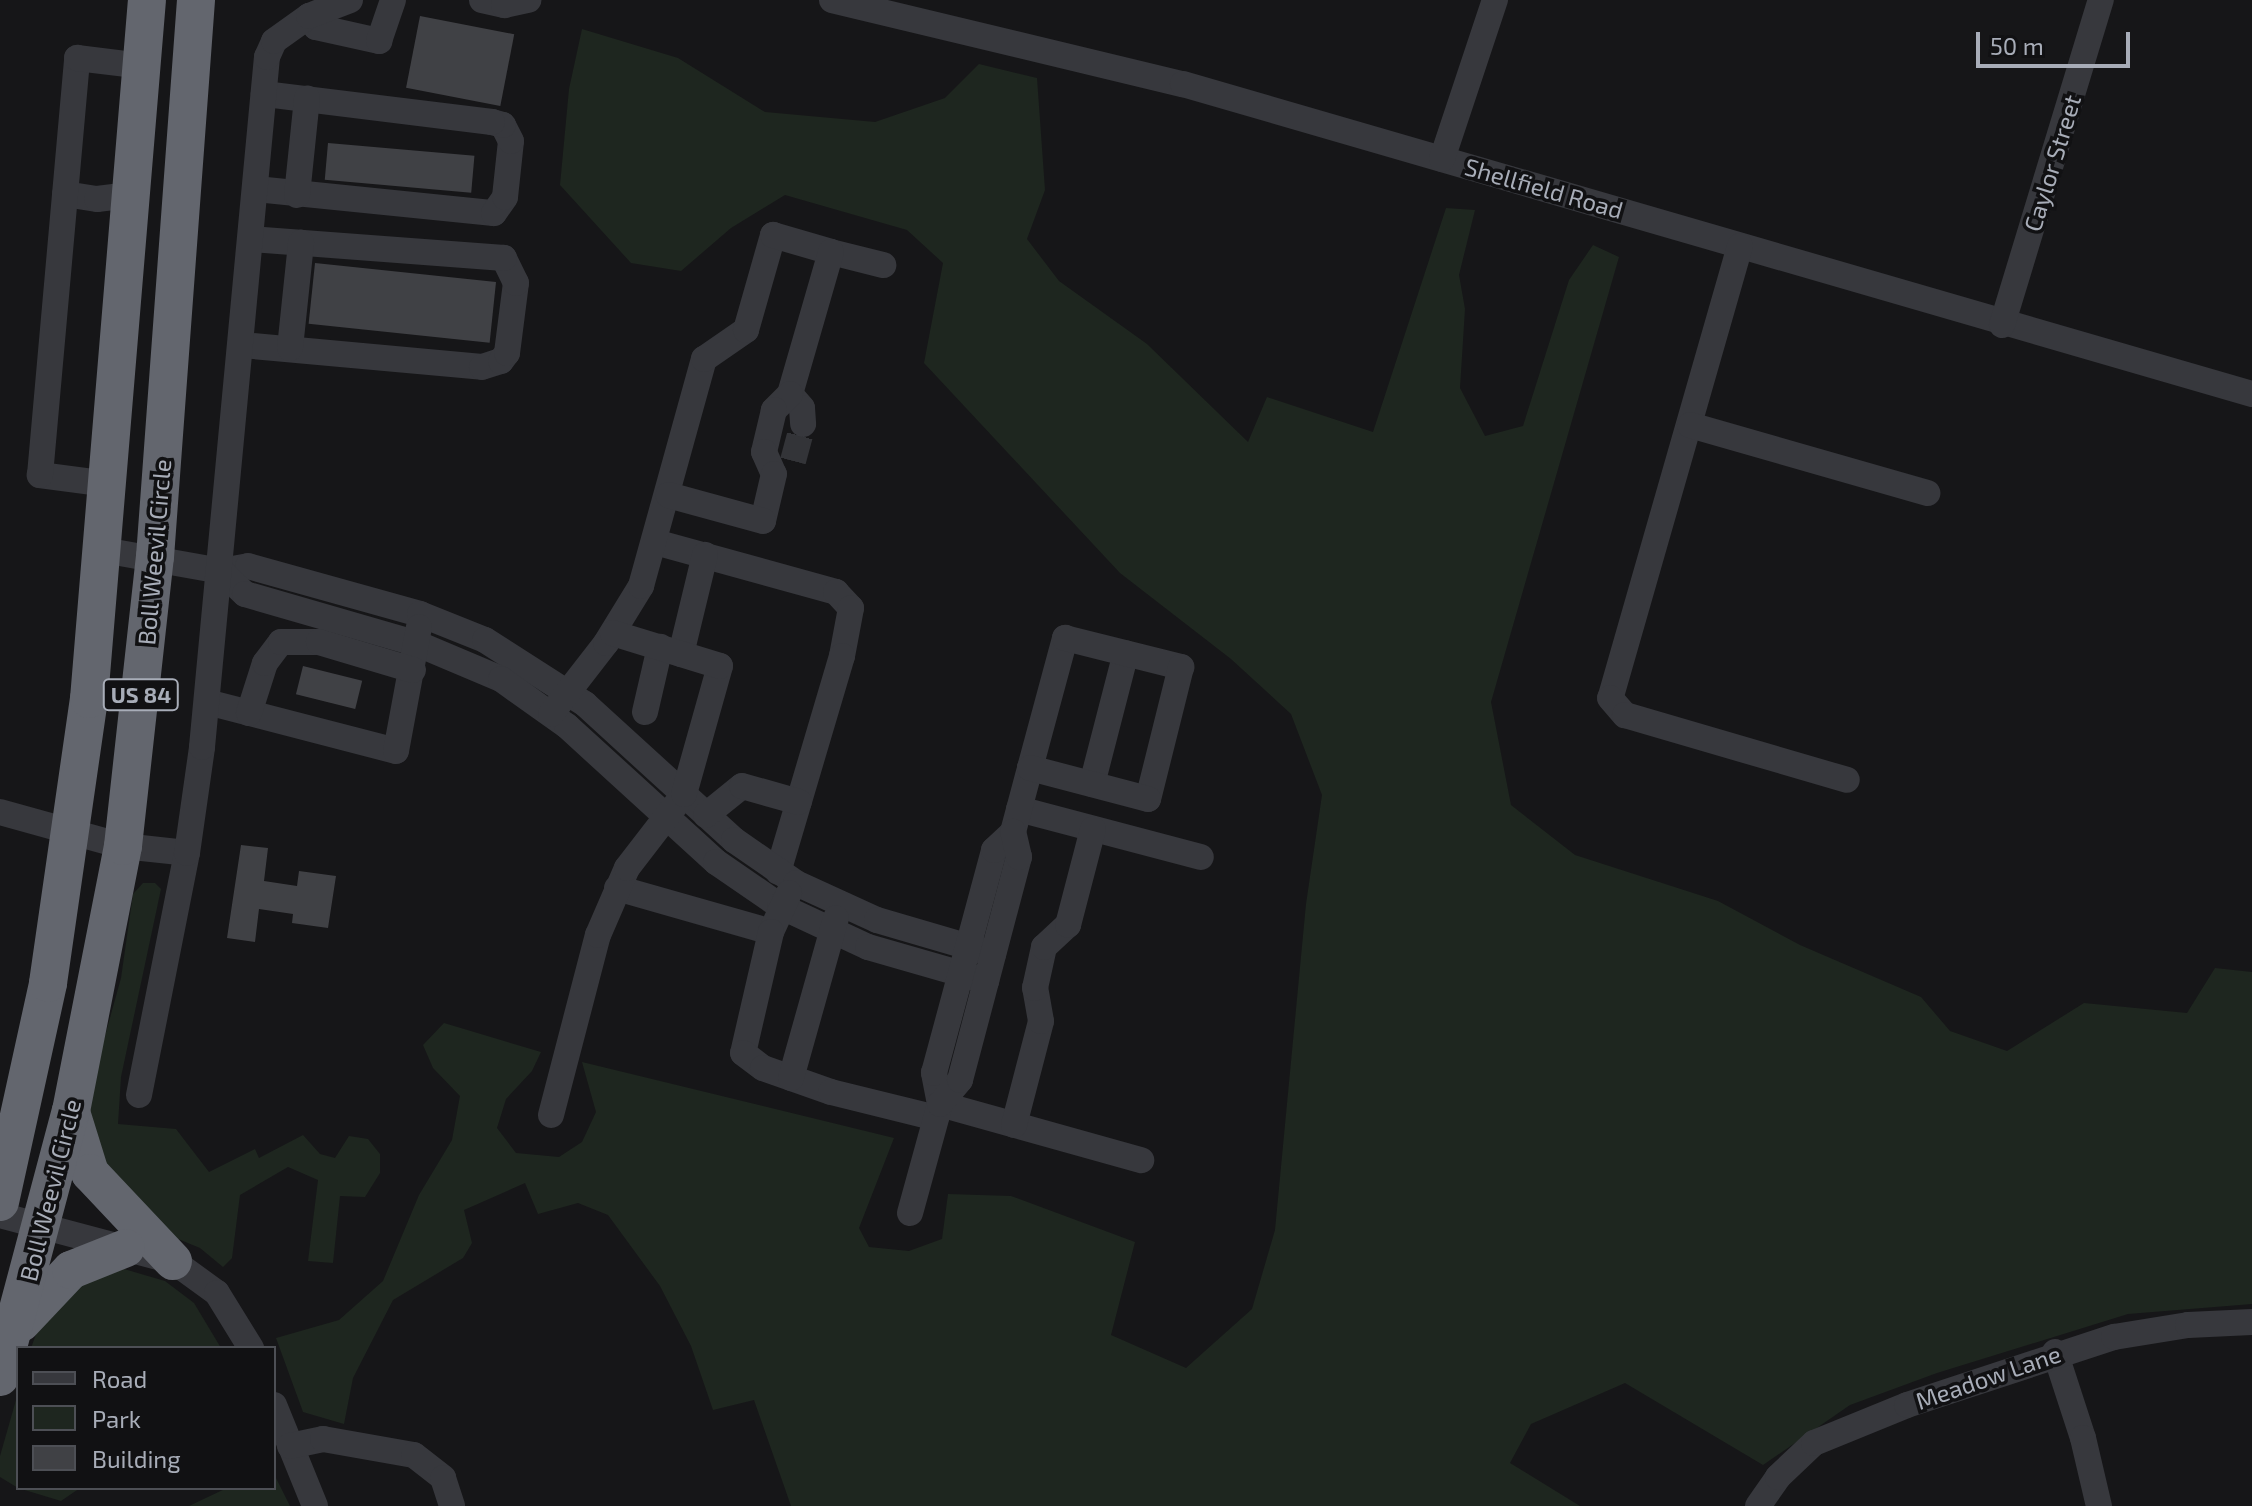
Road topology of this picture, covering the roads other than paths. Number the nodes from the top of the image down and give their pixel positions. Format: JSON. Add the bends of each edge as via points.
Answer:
{"nodes":[{"id":1,"x":147,"y":0,"type":"edge"},
{"id":2,"x":350,"y":0,"type":"edge"},
{"id":3,"x":393,"y":0,"type":"edge"},
{"id":4,"x":482,"y":0,"type":"edge"},
{"id":5,"x":528,"y":0,"type":"edge"},
{"id":6,"x":832,"y":0,"type":"edge"},
{"id":7,"x":1495,"y":0,"type":"edge"},
{"id":8,"x":2101,"y":0,"type":"edge"},
{"id":9,"x":196,"y":1,"type":"edge"},
{"id":10,"x":309,"y":16,"type":"junction"},
{"id":11,"x":142,"y":66,"type":"junction"},
{"id":12,"x":264,"y":94,"type":"junction"},
{"id":13,"x":307,"y":99,"type":"junction"},
{"id":14,"x":1442,"y":159,"type":"junction"},
{"id":15,"x":256,"y":189,"type":"junction"},
{"id":16,"x":65,"y":194,"type":"junction"},
{"id":17,"x":297,"y":195,"type":"junction"},
{"id":18,"x":114,"y":197,"type":"junction"},
{"id":19,"x":251,"y":239,"type":"junction"},
{"id":20,"x":301,"y":243,"type":"junction"},
{"id":21,"x":1740,"y":246,"type":"junction"},
{"id":22,"x":177,"y":251,"type":"junction"},
{"id":23,"x":831,"y":252,"type":"junction"},
{"id":24,"x":883,"y":265,"type":"dead end"},
{"id":25,"x":2002,"y":325,"type":"junction"},
{"id":26,"x":242,"y":345,"type":"junction"},
{"id":27,"x":290,"y":348,"type":"junction"},
{"id":28,"x":790,"y":394,"type":"junction"},
{"id":29,"x":2252,"y":394,"type":"edge"},
{"id":30,"x":803,"y":424,"type":"tunnel mouth"},
{"id":31,"x":1690,"y":425,"type":"junction"},
{"id":32,"x":108,"y":484,"type":"junction"},
{"id":33,"x":1927,"y":493,"type":"dead end"},
{"id":34,"x":668,"y":495,"type":"junction"},
{"id":35,"x":655,"y":542,"type":"junction"},
{"id":36,"x":103,"y":550,"type":"junction"},
{"id":37,"x":705,"y":555,"type":"junction"},
{"id":38,"x":155,"y":557,"type":"junction"},
{"id":39,"x":221,"y":571,"type":"junction"},
{"id":40,"x":420,"y":614,"type":"junction"},
{"id":41,"x":613,"y":633,"type":"junction"},
{"id":42,"x":418,"y":644,"type":"junction"},
{"id":43,"x":670,"y":650,"type":"junction"},
{"id":44,"x":1126,"y":653,"type":"junction"},
{"id":45,"x":413,"y":670,"type":"junction"},
{"id":46,"x":568,"y":691,"type":"junction"},
{"id":47,"x":207,"y":702,"type":"junction"},
{"id":48,"x":645,"y":712,"type":"dead end"},
{"id":49,"x":249,"y":713,"type":"junction"},
{"id":50,"x":551,"y":714,"type":"junction"},
{"id":51,"x":1030,"y":768,"type":"junction"},
{"id":52,"x":1847,"y":780,"type":"dead end"},
{"id":53,"x":1092,"y":784,"type":"junction"},
{"id":54,"x":684,"y":794,"type":"junction"},
{"id":55,"x":799,"y":802,"type":"junction"},
{"id":56,"x":0,"y":812,"type":"edge"},
{"id":57,"x":706,"y":815,"type":"junction"},
{"id":58,"x":665,"y":816,"type":"junction"},
{"id":59,"x":1016,"y":820,"type":"junction"},
{"id":60,"x":1093,"y":829,"type":"junction"},
{"id":61,"x":71,"y":834,"type":"junction"},
{"id":62,"x":123,"y":846,"type":"junction"},
{"id":63,"x":187,"y":853,"type":"junction"},
{"id":64,"x":1201,"y":857,"type":"dead end"},
{"id":65,"x":787,"y":878,"type":"junction"},
{"id":66,"x":617,"y":888,"type":"junction"},
{"id":67,"x":780,"y":906,"type":"junction"},
{"id":68,"x":841,"y":907,"type":"junction"},
{"id":69,"x":771,"y":932,"type":"junction"},
{"id":70,"x":829,"y":933,"type":"junction"},
{"id":71,"x":981,"y":950,"type":"junction"},
{"id":72,"x":973,"y":978,"type":"junction"},
{"id":73,"x":791,"y":1078,"type":"junction"},
{"id":74,"x":139,"y":1095,"type":"dead end"},
{"id":75,"x":71,"y":1111,"type":"junction"},
{"id":76,"x":938,"y":1111,"type":"junction"},
{"id":77,"x":551,"y":1115,"type":"dead end"},
{"id":78,"x":1014,"y":1125,"type":"junction"},
{"id":79,"x":1141,"y":1160,"type":"dead end"},
{"id":80,"x":0,"y":1202,"type":"edge"},
{"id":81,"x":910,"y":1213,"type":"dead end"},
{"id":82,"x":0,"y":1215,"type":"edge"},
{"id":83,"x":42,"y":1227,"type":"junction"},
{"id":84,"x":126,"y":1248,"type":"junction"},
{"id":85,"x":173,"y":1261,"type":"junction"},
{"id":86,"x":2252,"y":1322,"type":"edge"},
{"id":87,"x":14,"y":1331,"type":"junction"},
{"id":88,"x":250,"y":1346,"type":"edge"},
{"id":89,"x":2055,"y":1352,"type":"junction"},
{"id":90,"x":0,"y":1377,"type":"edge"},
{"id":91,"x":276,"y":1410,"type":"edge"},
{"id":92,"x":290,"y":1446,"type":"junction"},
{"id":93,"x":315,"y":1506,"type":"edge"},
{"id":94,"x":452,"y":1506,"type":"edge"},
{"id":95,"x":1758,"y":1506,"type":"edge"},
{"id":96,"x":2099,"y":1506,"type":"edge"}],
"edges":[{"from":1,"to":11,"type":"highway","name":"Boll Weevil Circle","number":"US 84"},
{"from":2,"to":10,"type":"street"},
{"from":3,"to":10,"type":"street","via":[[379,41],[316,27]]},
{"from":4,"to":5,"type":"street","via":[[504,5]]},
{"from":6,"to":14,"type":"street","name":"Shellfield Road","via":[[1183,84]]},
{"from":7,"to":14,"type":"street"},
{"from":8,"to":25,"type":"street","name":"Caylor Street"},
{"from":9,"to":22,"type":"highway","name":"Boll Weevil Circle","number":"US 84"},
{"from":10,"to":12,"type":"street","via":[[274,41]]},
{"from":11,"to":16,"type":"street","via":[[77,58]]},
{"from":11,"to":18,"type":"highway","name":"Boll Weevil Circle","number":"US 84"},
{"from":12,"to":13,"type":"street"},
{"from":12,"to":15,"type":"street"},
{"from":13,"to":17,"type":"street"},
{"from":13,"to":17,"type":"street","via":[[492,122],[503,125],[511,141],[505,197],[494,213]]},
{"from":14,"to":21,"type":"street","name":"Shellfield Road"},
{"from":15,"to":17,"type":"street"},
{"from":15,"to":19,"type":"street"},
{"from":16,"to":18,"type":"street"},
{"from":16,"to":32,"type":"street","via":[[40,475]]},
{"from":18,"to":22,"type":"highway","via":[[165,212]]},
{"from":18,"to":32,"type":"highway","name":"Boll Weevil Circle","number":"US 84","via":[[128,242]]},
{"from":19,"to":20,"type":"street"},
{"from":19,"to":26,"type":"street"},
{"from":20,"to":27,"type":"street"},
{"from":20,"to":27,"type":"street","via":[[504,258],[516,283],[507,353],[501,361],[482,367]]},
{"from":21,"to":25,"type":"street","name":"Shellfield Road"},
{"from":21,"to":31,"type":"street"},
{"from":22,"to":38,"type":"highway","name":"Boll Weevil Circle","number":"US 84"},
{"from":23,"to":24,"type":"street"},
{"from":23,"to":28,"type":"street"},
{"from":23,"to":34,"type":"street","via":[[773,235],[746,330],[704,359]]},
{"from":25,"to":29,"type":"street","name":"Shellfield Road"},
{"from":26,"to":27,"type":"street"},
{"from":26,"to":39,"type":"street"},
{"from":28,"to":30,"type":"street","via":[[802,408]]},
{"from":28,"to":34,"type":"street","via":[[774,410],[764,452],[783,467],[763,521]]},
{"from":31,"to":33,"type":"street"},
{"from":31,"to":52,"type":"street","via":[[1610,698],[1625,715]]},
{"from":32,"to":36,"type":"highway","name":"Boll Weevil Circle","number":"US 84"},
{"from":34,"to":35,"type":"street"},
{"from":35,"to":37,"type":"street"},
{"from":35,"to":41,"type":"street","via":[[641,586]]},
{"from":36,"to":38,"type":"street"},
{"from":36,"to":61,"type":"highway","name":"Boll Weevil Circle","number":"US 84"},
{"from":37,"to":43,"type":"street"},
{"from":37,"to":55,"type":"street","via":[[836,592],[851,608]]},
{"from":38,"to":39,"type":"street"},
{"from":38,"to":62,"type":"highway","name":"Boll Weevil Circle","number":"US 84"},
{"from":39,"to":40,"type":"street","via":[[248,566]]},
{"from":39,"to":42,"type":"street","via":[[245,594]]},
{"from":39,"to":47,"type":"street"},
{"from":40,"to":42,"type":"street"},
{"from":40,"to":46,"type":"street","via":[[515,655]]},
{"from":41,"to":43,"type":"street"},
{"from":41,"to":46,"type":"street"},
{"from":42,"to":45,"type":"street"},
{"from":42,"to":50,"type":"street","via":[[501,679]]},
{"from":43,"to":48,"type":"street"},
{"from":43,"to":54,"type":"street","via":[[720,666]]},
{"from":44,"to":51,"type":"street","via":[[1065,638]]},
{"from":44,"to":53,"type":"street"},
{"from":44,"to":53,"type":"street","via":[[1181,667],[1148,799]]},
{"from":45,"to":49,"type":"street","via":[[319,642],[281,642],[265,663]]},
{"from":45,"to":49,"type":"street","via":[[396,751]]},
{"from":46,"to":50,"type":"street"},
{"from":46,"to":54,"type":"street"},
{"from":47,"to":49,"type":"street"},
{"from":47,"to":63,"type":"street"},
{"from":50,"to":58,"type":"street"},
{"from":51,"to":53,"type":"street"},
{"from":51,"to":59,"type":"street"},
{"from":54,"to":57,"type":"street"},
{"from":54,"to":58,"type":"street"},
{"from":55,"to":57,"type":"street","via":[[742,786]]},
{"from":55,"to":65,"type":"street"},
{"from":56,"to":61,"type":"street"},
{"from":57,"to":65,"type":"street"},
{"from":58,"to":66,"type":"street"},
{"from":58,"to":67,"type":"street","via":[[716,862]]},
{"from":59,"to":60,"type":"street"},
{"from":59,"to":71,"type":"street","via":[[1019,857]]},
{"from":60,"to":64,"type":"street"},
{"from":60,"to":78,"type":"street","via":[[1068,925],[1044,947],[1035,988],[1041,1021]]},
{"from":61,"to":62,"type":"street"},
{"from":61,"to":80,"type":"highway","name":"Boll Weevil Circle","number":"US 84","via":[[28,1088]]},
{"from":62,"to":63,"type":"street"},
{"from":62,"to":75,"type":"highway","name":"Boll Weevil Circle","number":"US 84"},
{"from":63,"to":74,"type":"street"},
{"from":65,"to":67,"type":"street"},
{"from":65,"to":68,"type":"street"},
{"from":66,"to":69,"type":"street"},
{"from":66,"to":77,"type":"street","via":[[598,935]]},
{"from":67,"to":69,"type":"street"},
{"from":67,"to":70,"type":"street"},
{"from":68,"to":70,"type":"street"},
{"from":68,"to":71,"type":"street"},
{"from":69,"to":73,"type":"street","via":[[743,1053],[750,1063]]},
{"from":70,"to":72,"type":"street"},
{"from":70,"to":73,"type":"street"},
{"from":71,"to":72,"type":"street"},
{"from":72,"to":76,"type":"street","via":[[960,1080]]},
{"from":73,"to":76,"type":"street"},
{"from":75,"to":83,"type":"highway","name":"Boll Weevil Circle","number":"US 84"},
{"from":75,"to":85,"type":"highway","via":[[90,1173]]},
{"from":76,"to":78,"type":"street"},
{"from":76,"to":81,"type":"street"},
{"from":78,"to":79,"type":"street"},
{"from":82,"to":83,"type":"street"},
{"from":83,"to":84,"type":"street"},
{"from":83,"to":87,"type":"highway","name":"Boll Weevil Circle","number":"US 84"},
{"from":84,"to":85,"type":"street"},
{"from":84,"to":87,"type":"highway","via":[[71,1270]]},
{"from":85,"to":88,"type":"street","via":[[217,1293]]},
{"from":86,"to":89,"type":"street","name":"Meadow Lane","via":[[2139,1332]]},
{"from":87,"to":90,"type":"highway","name":"Boll Weevil Circle","number":"US 84"},
{"from":89,"to":95,"type":"street","name":"Meadow Lane","via":[[1814,1443],[1778,1477]]},
{"from":89,"to":96,"type":"street"},
{"from":91,"to":92,"type":"street"},
{"from":92,"to":93,"type":"street"},
{"from":92,"to":94,"type":"street","via":[[323,1439],[414,1455],[443,1478]]}]}
